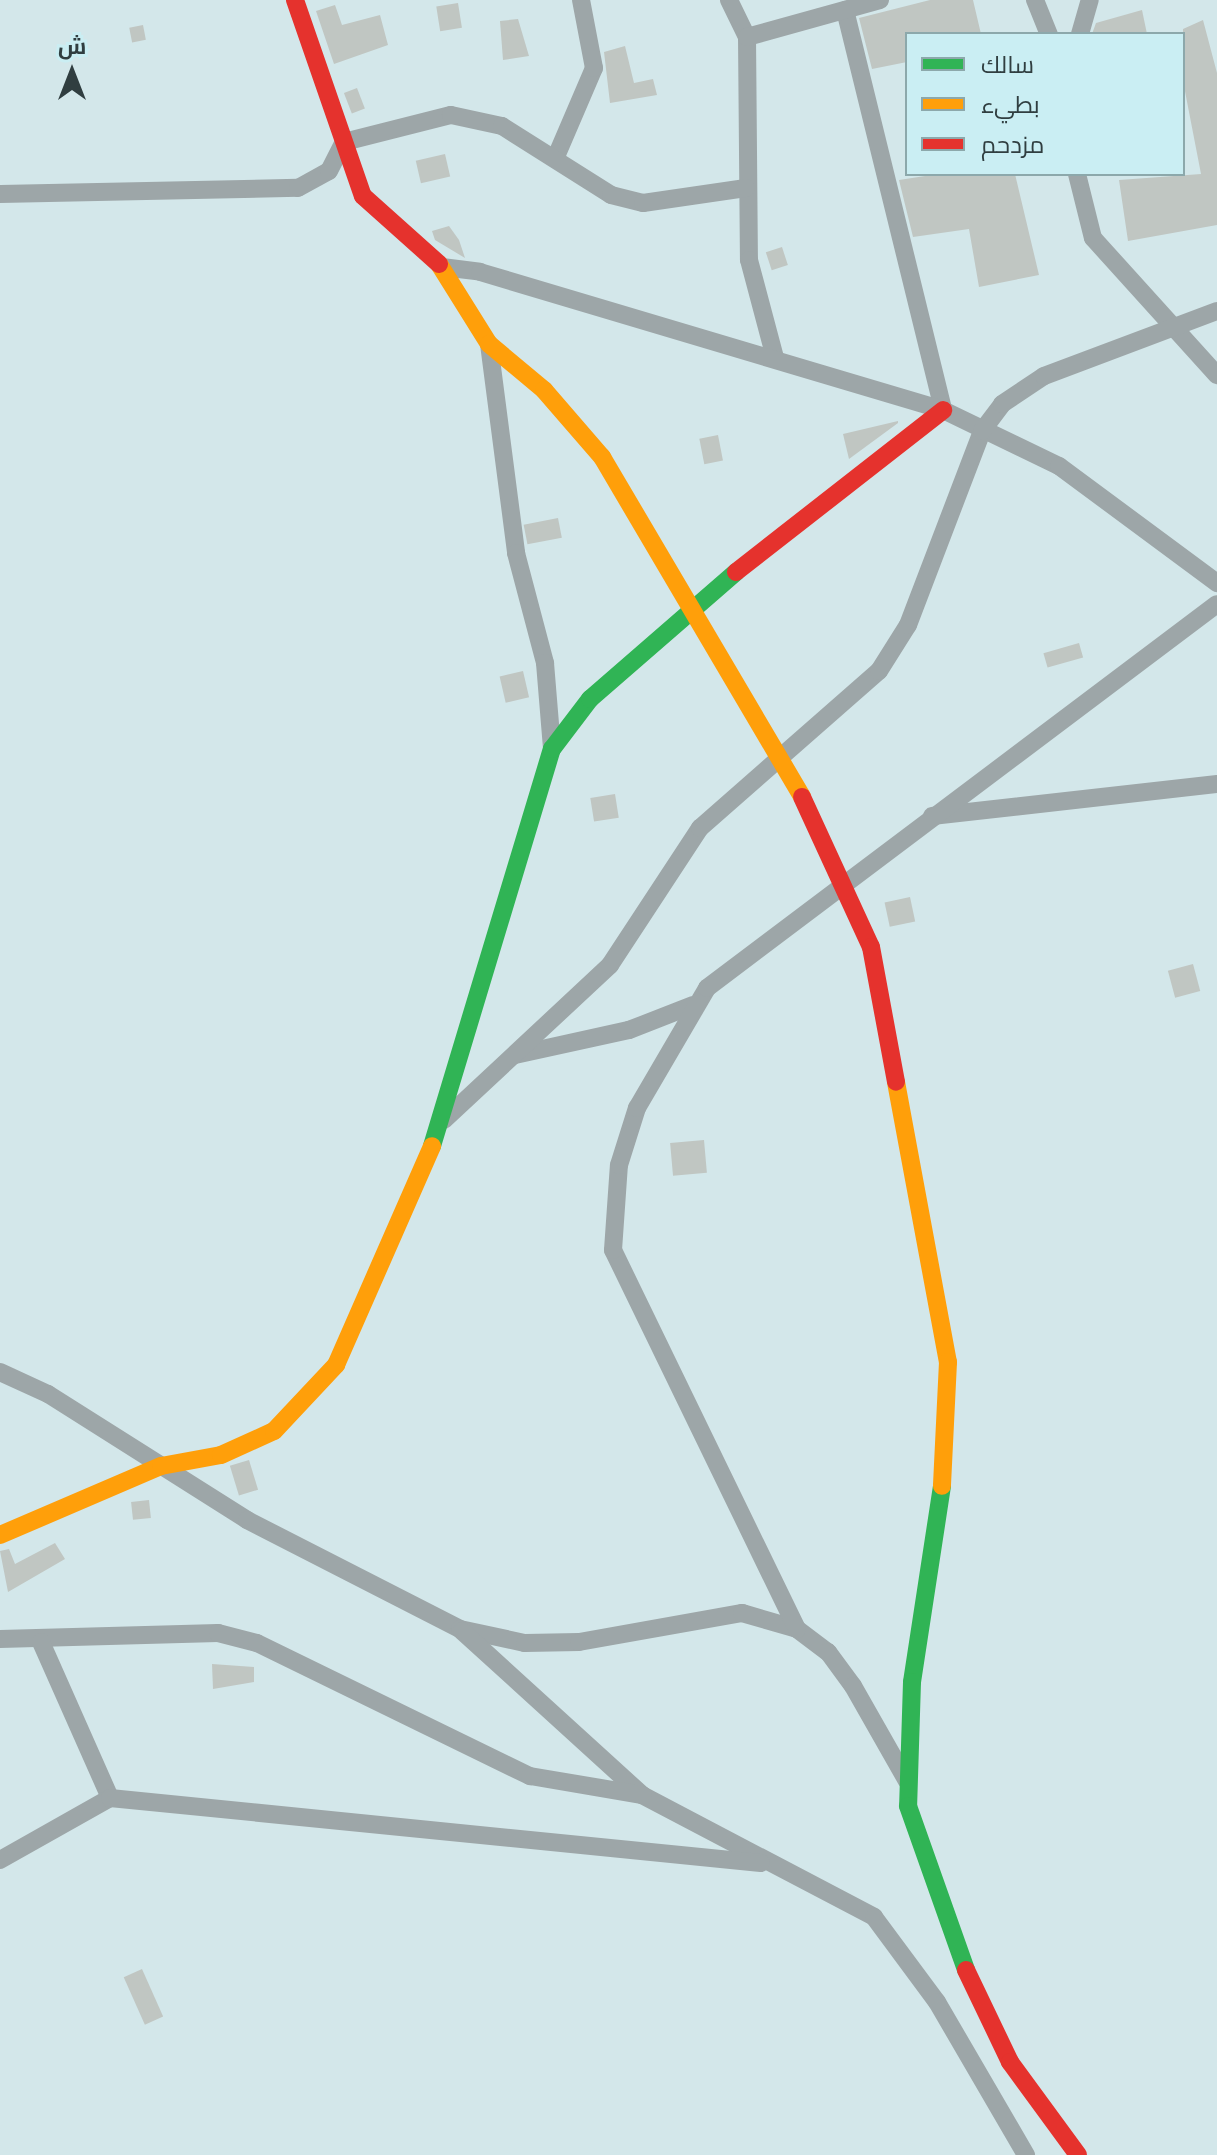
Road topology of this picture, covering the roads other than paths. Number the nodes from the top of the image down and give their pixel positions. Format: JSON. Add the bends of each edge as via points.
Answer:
{"nodes":[{"id":1,"x":295,"y":0,"type":"edge"},
{"id":2,"x":581,"y":0,"type":"edge"},
{"id":3,"x":729,"y":0,"type":"edge"},
{"id":4,"x":880,"y":0,"type":"edge"},
{"id":5,"x":1035,"y":0,"type":"edge"},
{"id":6,"x":1090,"y":0,"type":"edge"},
{"id":7,"x":845,"y":10,"type":"junction"},
{"id":8,"x":1048,"y":32,"type":"edge"},
{"id":9,"x":1081,"y":32,"type":"edge"},
{"id":10,"x":747,"y":37,"type":"junction"},
{"id":11,"x":344,"y":142,"type":"junction"},
{"id":12,"x":555,"y":159,"type":"junction"},
{"id":13,"x":1078,"y":176,"type":"edge"},
{"id":14,"x":746,"y":188,"type":"junction"},
{"id":15,"x":0,"y":194,"type":"edge"},
{"id":16,"x":442,"y":267,"type":"junction"},
{"id":17,"x":1217,"y":311,"type":"edge"},
{"id":18,"x":1171,"y":329,"type":"junction"},
{"id":19,"x":489,"y":344,"type":"junction"},
{"id":20,"x":775,"y":358,"type":"junction"},
{"id":21,"x":1217,"y":375,"type":"edge"},
{"id":22,"x":943,"y":410,"type":"junction"},
{"id":23,"x":982,"y":431,"type":"junction"},
{"id":24,"x":1217,"y":583,"type":"edge"},
{"id":25,"x":1217,"y":604,"type":"edge"},
{"id":26,"x":697,"y":610,"type":"junction"},
{"id":27,"x":552,"y":749,"type":"junction"},
{"id":28,"x":782,"y":754,"type":"junction"},
{"id":29,"x":1217,"y":784,"type":"edge"},
{"id":30,"x":932,"y":816,"type":"junction"},
{"id":31,"x":844,"y":888,"type":"junction"},
{"id":32,"x":693,"y":1005,"type":"junction"},
{"id":33,"x":514,"y":1055,"type":"junction"},
{"id":34,"x":443,"y":1121,"type":"junction"},
{"id":35,"x":0,"y":1372,"type":"edge"},
{"id":36,"x":161,"y":1466,"type":"junction"},
{"id":37,"x":0,"y":1535,"type":"edge"},
{"id":38,"x":460,"y":1629,"type":"junction"},
{"id":39,"x":797,"y":1629,"type":"junction"},
{"id":40,"x":0,"y":1639,"type":"edge"},
{"id":41,"x":41,"y":1642,"type":"junction"},
{"id":42,"x":908,"y":1784,"type":"junction"},
{"id":43,"x":642,"y":1795,"type":"junction"},
{"id":44,"x":110,"y":1798,"type":"junction"},
{"id":45,"x":0,"y":1860,"type":"edge"},
{"id":46,"x":772,"y":1864,"type":"junction"},
{"id":47,"x":1026,"y":2155,"type":"edge"},
{"id":48,"x":1078,"y":2155,"type":"edge"}],
"edges":[{"from":1,"to":11,"type":"street"},
{"from":2,"to":12,"type":"street","via":[[594,68]]},
{"from":3,"to":10,"type":"street"},
{"from":4,"to":7,"type":"street"},
{"from":5,"to":8,"type":"street"},
{"from":6,"to":9,"type":"street"},
{"from":7,"to":10,"type":"street"},
{"from":7,"to":22,"type":"street"},
{"from":10,"to":14,"type":"street"},
{"from":11,"to":12,"type":"street","via":[[476,115]]},
{"from":11,"to":15,"type":"street","via":[[329,171],[298,188]]},
{"from":11,"to":16,"type":"street","via":[[373,211]]},
{"from":12,"to":14,"type":"street","via":[[611,195],[643,203]]},
{"from":13,"to":18,"type":"street","via":[[1093,238]]},
{"from":14,"to":20,"type":"street","via":[[749,260]]},
{"from":16,"to":19,"type":"street"},
{"from":16,"to":20,"type":"street"},
{"from":17,"to":18,"type":"street"},
{"from":18,"to":21,"type":"street"},
{"from":18,"to":23,"type":"street","via":[[1044,376],[1002,404]]},
{"from":19,"to":26,"type":"street","via":[[544,390],[602,457]]},
{"from":19,"to":27,"type":"street","via":[[516,553],[545,663]]},
{"from":20,"to":22,"type":"street"},
{"from":22,"to":23,"type":"street"},
{"from":22,"to":26,"type":"street","via":[[816,503]]},
{"from":23,"to":24,"type":"street","via":[[1059,466]]},
{"from":23,"to":28,"type":"street","via":[[894,651]]},
{"from":25,"to":30,"type":"street"},
{"from":26,"to":27,"type":"street","via":[[590,699]]},
{"from":26,"to":28,"type":"street"},
{"from":27,"to":34,"type":"street"},
{"from":28,"to":31,"type":"street"},
{"from":28,"to":33,"type":"street","via":[[700,828],[610,965]]},
{"from":29,"to":30,"type":"street"},
{"from":30,"to":31,"type":"street"},
{"from":31,"to":32,"type":"street","via":[[722,975]]},
{"from":31,"to":42,"type":"street","via":[[871,947],[948,1362],[946,1461],[912,1682]]},
{"from":32,"to":33,"type":"street","via":[[629,1030]]},
{"from":32,"to":39,"type":"street","via":[[637,1108],[619,1165],[613,1250]]},
{"from":33,"to":34,"type":"street"},
{"from":34,"to":36,"type":"street","via":[[336,1365],[315,1393],[274,1431],[221,1455]]},
{"from":35,"to":36,"type":"street"},
{"from":36,"to":37,"type":"street"},
{"from":36,"to":38,"type":"street","via":[[247,1520]]},
{"from":38,"to":39,"type":"street","via":[[525,1643],[579,1642],[742,1613]]},
{"from":38,"to":43,"type":"street"},
{"from":39,"to":42,"type":"street","via":[[828,1652],[853,1686]]},
{"from":40,"to":41,"type":"street"},
{"from":41,"to":43,"type":"street","via":[[175,1629],[244,1639],[530,1776]]},
{"from":41,"to":44,"type":"street"},
{"from":42,"to":48,"type":"street","via":[[914,1844],[949,1935],[1010,2062]]},
{"from":43,"to":46,"type":"street"},
{"from":44,"to":45,"type":"street"},
{"from":44,"to":46,"type":"street"},
{"from":46,"to":47,"type":"street","via":[[848,1900],[894,1938]]}]}
